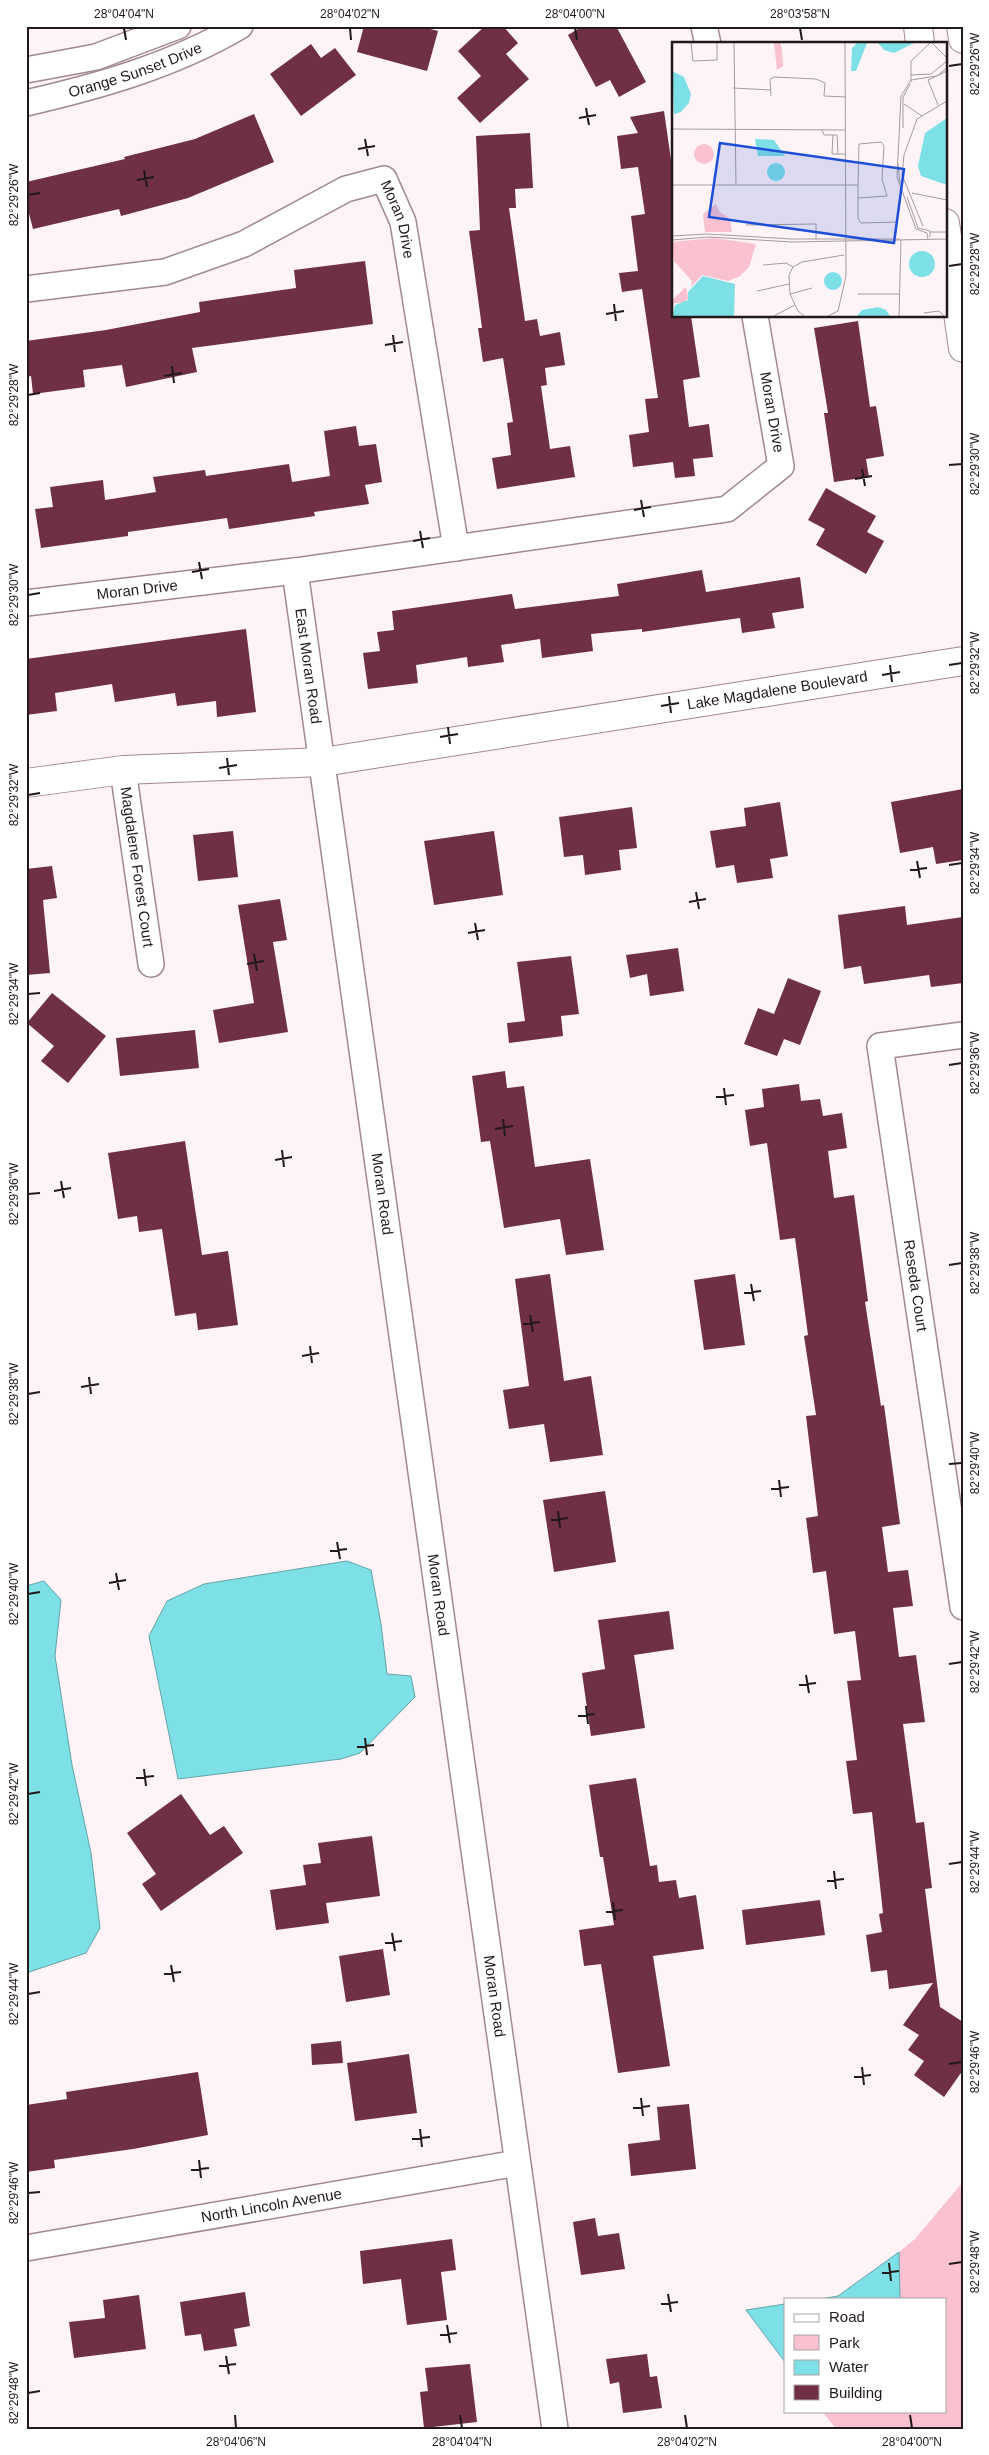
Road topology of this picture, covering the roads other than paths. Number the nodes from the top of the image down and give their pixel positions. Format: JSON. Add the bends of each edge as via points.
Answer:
{"nodes":[{"id":1,"x":178,"y":26,"type":"edge"},
{"id":2,"x":240,"y":26,"type":"edge"},
{"id":3,"x":704,"y":26,"type":"edge"},
{"id":4,"x":918,"y":26,"type":"edge"},
{"id":5,"x":961,"y":26,"type":"edge"},
{"id":6,"x":963,"y":39,"type":"edge"},
{"id":7,"x":708,"y":42,"type":"edge"},
{"id":8,"x":920,"y":42,"type":"edge"},
{"id":9,"x":26,"y":70,"type":"edge"},
{"id":10,"x":26,"y":102,"type":"edge"},
{"id":11,"x":946,"y":230,"type":"edge"},
{"id":12,"x":26,"y":289,"type":"edge"},
{"id":13,"x":755,"y":318,"type":"edge"},
{"id":14,"x":963,"y":348,"type":"edge"},
{"id":15,"x":456,"y":548,"type":"junction"},
{"id":16,"x":295,"y":571,"type":"junction"},
{"id":17,"x":26,"y":603,"type":"edge"},
{"id":18,"x":963,"y":661,"type":"edge"},
{"id":19,"x":323,"y":762,"type":"junction"},
{"id":20,"x":123,"y":770,"type":"junction"},
{"id":21,"x":26,"y":783,"type":"edge"},
{"id":22,"x":151,"y":964,"type":"dead end"},
{"id":23,"x":963,"y":1035,"type":"edge"},
{"id":24,"x":963,"y":1607,"type":"edge"},
{"id":25,"x":517,"y":2163,"type":"junction"},
{"id":26,"x":26,"y":2248,"type":"edge"},
{"id":27,"x":555,"y":2429,"type":"edge"}],
"edges":[{"from":1,"to":9,"type":"street","name":"Orange Sunset Drive","via":[[96,57]]},
{"from":2,"to":10,"type":"street","name":"Orange Sunset Drive","via":[[122,79]]},
{"from":3,"to":7,"type":"street"},
{"from":4,"to":8,"type":"street"},
{"from":5,"to":6,"type":"street"},
{"from":11,"to":14,"type":"street"},
{"from":12,"to":15,"type":"street","name":"Moran Drive","via":[[165,272],[244,244],[346,190],[384,179],[403,222]]},
{"from":13,"to":15,"type":"street","name":"Moran Drive","via":[[781,466],[727,509]]},
{"from":15,"to":16,"type":"street","name":"Moran Drive"},
{"from":16,"to":17,"type":"street","name":"Moran Drive"},
{"from":16,"to":19,"type":"street","name":"East Moran Road"},
{"from":18,"to":19,"type":"street","name":"Lake Magdalene Boulevard"},
{"from":19,"to":20,"type":"street","name":"Lake Magdalene Boulevard"},
{"from":19,"to":25,"type":"street","name":"Moran Road"},
{"from":20,"to":21,"type":"street","name":"Lake Magdalene Boulevard"},
{"from":20,"to":22,"type":"street","name":"Magdalene Forest Court"},
{"from":23,"to":24,"type":"street","name":"Reseda Court","via":[[880,1046]]},
{"from":25,"to":26,"type":"street","name":"North Lincoln Avenue"},
{"from":25,"to":27,"type":"street","name":"Moran Road"}]}
